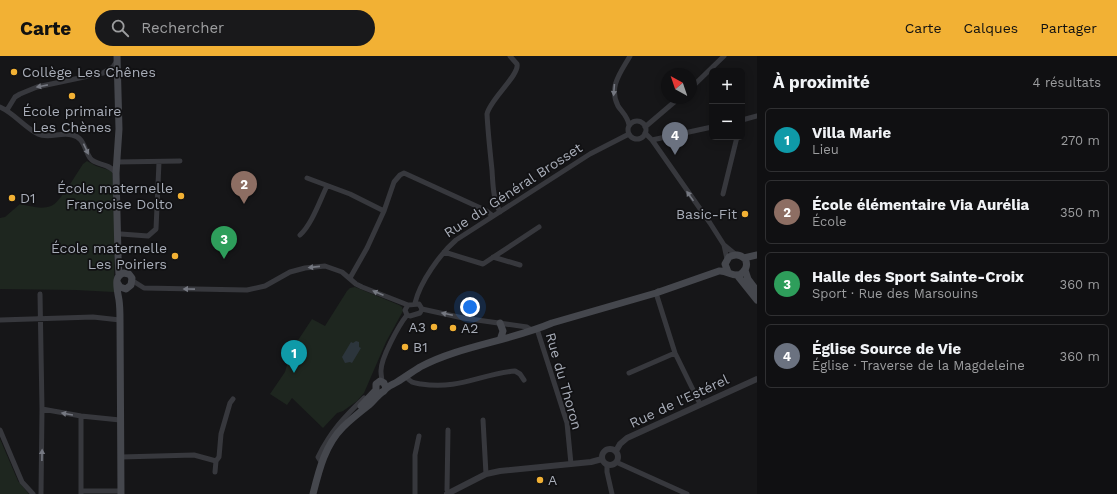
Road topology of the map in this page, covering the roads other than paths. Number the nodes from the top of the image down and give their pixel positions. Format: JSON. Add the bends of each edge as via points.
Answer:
{"nodes":[{"id":1,"x":510,"y":56,"type":"edge"},
{"id":2,"x":630,"y":56,"type":"edge"},
{"id":3,"x":724,"y":56,"type":"edge"},
{"id":4,"x":118,"y":58,"type":"edge"},
{"id":5,"x":697,"y":82,"type":"edge"},
{"id":6,"x":672,"y":104,"type":"edge"},
{"id":7,"x":0,"y":106,"type":"edge"},
{"id":8,"x":7,"y":110,"type":"junction"},
{"id":9,"x":757,"y":116,"type":"edge"},
{"id":10,"x":745,"y":119,"type":"edge"},
{"id":11,"x":629,"y":125,"type":"junction"},
{"id":12,"x":645,"y":127,"type":"junction"},
{"id":13,"x":709,"y":128,"type":"edge"},
{"id":14,"x":644,"y":133,"type":"junction"},
{"id":15,"x":629,"y":134,"type":"junction"},
{"id":16,"x":652,"y":140,"type":"junction"},
{"id":17,"x":735,"y":140,"type":"edge"},
{"id":18,"x":180,"y":161,"type":"dead end"},
{"id":19,"x":119,"y":162,"type":"junction"},
{"id":20,"x":159,"y":162,"type":"junction"},
{"id":21,"x":116,"y":173,"type":"junction"},
{"id":22,"x":307,"y":178,"type":"dead end"},
{"id":23,"x":327,"y":186,"type":"junction"},
{"id":24,"x":722,"y":194,"type":"dead end"},
{"id":25,"x":384,"y":211,"type":"junction"},
{"id":26,"x":500,"y":212,"type":"junction"},
{"id":27,"x":493,"y":216,"type":"junction"},
{"id":28,"x":539,"y":227,"type":"dead end"},
{"id":29,"x":121,"y":234,"type":"junction"},
{"id":30,"x":300,"y":235,"type":"dead end"},
{"id":31,"x":724,"y":245,"type":"junction"},
{"id":32,"x":444,"y":252,"type":"junction"},
{"id":33,"x":735,"y":254,"type":"junction"},
{"id":34,"x":757,"y":256,"type":"edge"},
{"id":35,"x":493,"y":257,"type":"junction"},
{"id":36,"x":726,"y":262,"type":"junction"},
{"id":37,"x":745,"y":264,"type":"junction"},
{"id":38,"x":520,"y":265,"type":"dead end"},
{"id":39,"x":728,"y":272,"type":"junction"},
{"id":40,"x":737,"y":275,"type":"junction"},
{"id":41,"x":121,"y":277,"type":"junction"},
{"id":42,"x":350,"y":278,"type":"junction"},
{"id":43,"x":133,"y":281,"type":"junction"},
{"id":44,"x":673,"y":283,"type":"junction"},
{"id":45,"x":124,"y":289,"type":"junction"},
{"id":46,"x":757,"y":291,"type":"edge"},
{"id":47,"x":656,"y":293,"type":"junction"},
{"id":48,"x":40,"y":294,"type":"dead end"},
{"id":49,"x":757,"y":300,"type":"edge"},
{"id":50,"x":120,"y":302,"type":"junction"},
{"id":51,"x":415,"y":304,"type":"junction"},
{"id":52,"x":408,"y":305,"type":"junction"},
{"id":53,"x":422,"y":309,"type":"junction"},
{"id":54,"x":407,"y":315,"type":"junction"},
{"id":55,"x":41,"y":319,"type":"junction"},
{"id":56,"x":0,"y":320,"type":"edge"},
{"id":57,"x":120,"y":320,"type":"junction"},
{"id":58,"x":500,"y":323,"type":"junction"},
{"id":59,"x":534,"y":329,"type":"junction"},
{"id":60,"x":501,"y":336,"type":"junction"},
{"id":61,"x":675,"y":353,"type":"junction"},
{"id":62,"x":629,"y":373,"type":"dead end"},
{"id":63,"x":406,"y":376,"type":"junction"},
{"id":64,"x":757,"y":379,"type":"edge"},
{"id":65,"x":524,"y":380,"type":"dead end"},
{"id":66,"x":380,"y":388,"type":"junction"},
{"id":67,"x":233,"y":399,"type":"dead end"},
{"id":68,"x":700,"y":404,"type":"junction"},
{"id":69,"x":42,"y":409,"type":"junction"},
{"id":70,"x":81,"y":416,"type":"junction"},
{"id":71,"x":120,"y":420,"type":"junction"},
{"id":72,"x":484,"y":420,"type":"dead end"},
{"id":73,"x":0,"y":430,"type":"edge"},
{"id":74,"x":448,"y":430,"type":"dead end"},
{"id":75,"x":419,"y":436,"type":"dead end"},
{"id":76,"x":616,"y":451,"type":"junction"},
{"id":77,"x":121,"y":457,"type":"junction"},
{"id":78,"x":602,"y":459,"type":"junction"},
{"id":79,"x":216,"y":461,"type":"junction"},
{"id":80,"x":616,"y":462,"type":"junction"},
{"id":81,"x":571,"y":464,"type":"junction"},
{"id":82,"x":608,"y":465,"type":"junction"},
{"id":83,"x":215,"y":472,"type":"dead end"},
{"id":84,"x":486,"y":474,"type":"junction"},
{"id":85,"x":81,"y":493,"type":"edge"},
{"id":86,"x":121,"y":493,"type":"edge"},
{"id":87,"x":33,"y":494,"type":"edge"},
{"id":88,"x":41,"y":494,"type":"edge"},
{"id":89,"x":310,"y":494,"type":"edge"},
{"id":90,"x":313,"y":494,"type":"edge"},
{"id":91,"x":415,"y":494,"type":"edge"},
{"id":92,"x":448,"y":494,"type":"edge"},
{"id":93,"x":612,"y":494,"type":"edge"},
{"id":94,"x":687,"y":494,"type":"edge"}],
"edges":[{"from":1,"to":26,"type":"street","via":[[518,64],[517,71],[493,101],[487,114],[493,189]]},
{"from":2,"to":11,"type":"street","one_way":true,"via":[[614,90],[618,107]]},
{"from":3,"to":5,"type":"street"},
{"from":4,"to":8,"type":"street","one_way":true,"via":[[113,67],[103,73],[37,87],[20,94]]},
{"from":4,"to":19,"type":"main road"},
{"from":6,"to":12,"type":"street"},
{"from":7,"to":8,"type":"street"},
{"from":8,"to":21,"type":"street","one_way":true,"via":[[38,134],[76,136],[84,144],[90,158],[108,165]]},
{"from":9,"to":10,"type":"street"},
{"from":11,"to":12,"type":"street","via":[[638,121]]},
{"from":11,"to":15,"type":"street"},
{"from":12,"to":14,"type":"street"},
{"from":13,"to":16,"type":"street"},
{"from":14,"to":15,"type":"street","via":[[640,138]]},
{"from":14,"to":16,"type":"street"},
{"from":15,"to":26,"type":"street","name":"Rue du Général Brosset","via":[[590,154]]},
{"from":31,"to":16,"type":"street","one_way":true},
{"from":17,"to":24,"type":"street"},
{"from":18,"to":20,"type":"street"},
{"from":19,"to":20,"type":"street"},
{"from":19,"to":21,"type":"main road"},
{"from":19,"to":29,"type":"main road"},
{"from":20,"to":29,"type":"street","via":[[156,229],[148,236]]},
{"from":21,"to":41,"type":"main road"},
{"from":22,"to":23,"type":"street"},
{"from":23,"to":25,"type":"street"},
{"from":23,"to":30,"type":"street","via":[[312,218]]},
{"from":25,"to":27,"type":"street","via":[[394,182],[404,173]]},
{"from":25,"to":42,"type":"street"},
{"from":26,"to":27,"type":"street","name":"Rue du Général Brosset"},
{"from":27,"to":32,"type":"street","name":"Rue du Général Brosset","via":[[456,240]]},
{"from":28,"to":35,"type":"street"},
{"from":29,"to":41,"type":"main road"},
{"from":31,"to":33,"type":"street"},
{"from":31,"to":36,"type":"street"},
{"from":32,"to":35,"type":"street","via":[[482,264]]},
{"from":32,"to":51,"type":"street","name":"Rue du Général Brosset","via":[[419,291]]},
{"from":33,"to":36,"type":"main road"},
{"from":33,"to":37,"type":"main road","via":[[741,256]]},
{"from":34,"to":37,"type":"main road"},
{"from":35,"to":38,"type":"street"},
{"from":36,"to":39,"type":"main road"},
{"from":36,"to":44,"type":"main road","via":[[718,269]]},
{"from":37,"to":40,"type":"main road","via":[[741,274]]},
{"from":37,"to":46,"type":"main road","via":[[748,279]]},
{"from":39,"to":40,"type":"main road"},
{"from":39,"to":47,"type":"main road","via":[[718,272]]},
{"from":40,"to":49,"type":"main road"},
{"from":41,"to":43,"type":"main road","via":[[131,276]]},
{"from":41,"to":45,"type":"main road","via":[[120,287]]},
{"from":41,"to":50,"type":"main road"},
{"from":42,"to":43,"type":"street","one_way":true,"via":[[342,272],[324,266],[290,272],[265,286],[247,290],[144,288]]},
{"from":52,"to":42,"type":"street","one_way":true,"via":[[362,287]]},
{"from":43,"to":45,"type":"main road","via":[[130,287]]},
{"from":44,"to":47,"type":"street"},
{"from":44,"to":59,"type":"main road"},
{"from":45,"to":50,"type":"main road"},
{"from":47,"to":59,"type":"main road"},
{"from":47,"to":61,"type":"street"},
{"from":48,"to":55,"type":"street"},
{"from":50,"to":57,"type":"main road"},
{"from":51,"to":52,"type":"street"},
{"from":51,"to":53,"type":"street","via":[[420,305]]},
{"from":52,"to":54,"type":"street","via":[[405,310]]},
{"from":53,"to":54,"type":"street","via":[[420,313]]},
{"from":58,"to":53,"type":"street","one_way":true},
{"from":54,"to":66,"type":"street","via":[[382,362]]},
{"from":55,"to":56,"type":"street"},
{"from":55,"to":57,"type":"street","via":[[93,317]]},
{"from":55,"to":69,"type":"street"},
{"from":57,"to":71,"type":"main road"},
{"from":58,"to":59,"type":"street"},
{"from":58,"to":60,"type":"main road"},
{"from":59,"to":60,"type":"main road"},
{"from":59,"to":63,"type":"main road","via":[[452,354]]},
{"from":59,"to":81,"type":"street","name":"Rue du Thoron","via":[[567,423]]},
{"from":60,"to":66,"type":"main road","via":[[432,359]]},
{"from":61,"to":62,"type":"street"},
{"from":61,"to":68,"type":"street"},
{"from":63,"to":65,"type":"street","via":[[409,381],[415,383],[447,386],[515,371]]},
{"from":63,"to":66,"type":"main road"},
{"from":64,"to":68,"type":"street","name":"Rue de l'Estérel"},
{"from":66,"to":89,"type":"main road","via":[[336,430],[320,460]]},
{"from":66,"to":90,"type":"main road","via":[[372,402],[338,432],[322,461]]},
{"from":67,"to":79,"type":"street","via":[[221,434],[219,457]]},
{"from":68,"to":76,"type":"street","name":"Rue de l'Estérel","via":[[627,438]]},
{"from":70,"to":69,"type":"street","one_way":true},
{"from":88,"to":69,"type":"street","one_way":true},
{"from":70,"to":71,"type":"street"},
{"from":70,"to":85,"type":"street"},
{"from":71,"to":77,"type":"main road"},
{"from":72,"to":84,"type":"street"},
{"from":73,"to":87,"type":"street","via":[[22,482]]},
{"from":74,"to":92,"type":"street"},
{"from":75,"to":91,"type":"street"},
{"from":76,"to":78,"type":"street","via":[[612,448],[607,449],[602,453]]},
{"from":76,"to":80,"type":"street"},
{"from":77,"to":79,"type":"street","via":[[194,455]]},
{"from":77,"to":86,"type":"main road"},
{"from":78,"to":81,"type":"street"},
{"from":78,"to":82,"type":"street"},
{"from":79,"to":83,"type":"street"},
{"from":80,"to":82,"type":"street"},
{"from":80,"to":94,"type":"street"},
{"from":81,"to":84,"type":"street"},
{"from":82,"to":93,"type":"street"},
{"from":84,"to":92,"type":"street"},
{"from":85,"to":86,"type":"street"}]}
